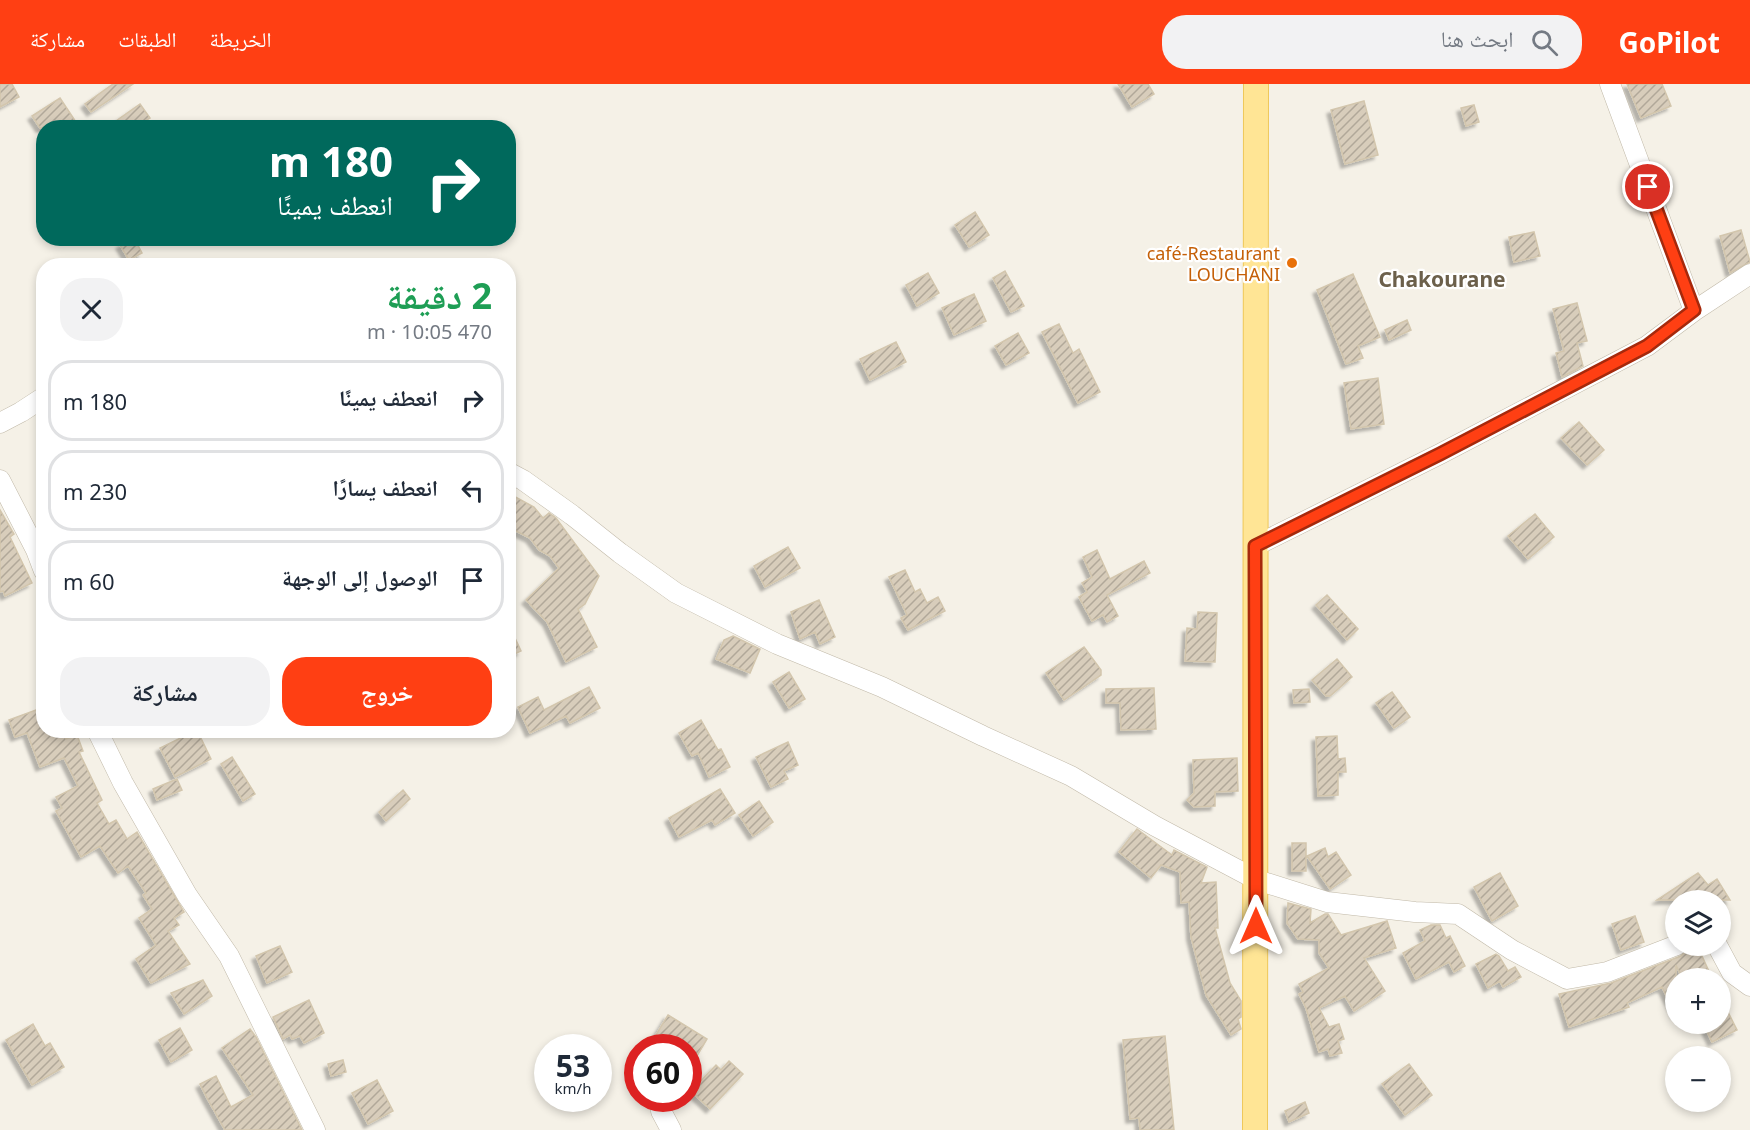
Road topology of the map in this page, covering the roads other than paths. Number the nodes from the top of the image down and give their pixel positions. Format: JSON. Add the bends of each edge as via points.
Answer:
{"nodes":[{"id":1,"x":1256,"y":84,"type":"edge"},
{"id":2,"x":1610,"y":84,"type":"edge"},
{"id":3,"x":1750,"y":274,"type":"edge"},
{"id":4,"x":1694,"y":310,"type":"junction"},
{"id":5,"x":36,"y":402,"type":"edge"},
{"id":6,"x":0,"y":423,"type":"edge"},
{"id":7,"x":516,"y":476,"type":"edge"},
{"id":8,"x":0,"y":480,"type":"edge"},
{"id":9,"x":1255,"y":546,"type":"junction"},
{"id":10,"x":36,"y":550,"type":"edge"},
{"id":11,"x":101,"y":738,"type":"edge"},
{"id":12,"x":1257,"y":880,"type":"junction"},
{"id":13,"x":1665,"y":950,"type":"edge"},
{"id":14,"x":1723,"y":956,"type":"edge"},
{"id":15,"x":1750,"y":986,"type":"edge"},
{"id":16,"x":662,"y":1112,"type":"edge"},
{"id":17,"x":315,"y":1130,"type":"edge"},
{"id":18,"x":671,"y":1130,"type":"edge"},
{"id":19,"x":1255,"y":1130,"type":"edge"}],
"edges":[{"from":1,"to":9,"type":"main road"},
{"from":2,"to":4,"type":"street"},
{"from":3,"to":4,"type":"street"},
{"from":4,"to":9,"type":"street","via":[[1647,346]]},
{"from":5,"to":6,"type":"street"},
{"from":7,"to":12,"type":"street","via":[[676,593],[777,644],[882,687],[1071,776]]},
{"from":8,"to":10,"type":"street"},
{"from":9,"to":12,"type":"main road"},
{"from":11,"to":17,"type":"street","via":[[188,895],[230,956]]},
{"from":12,"to":13,"type":"street","via":[[1327,902],[1458,914],[1512,950],[1567,979],[1607,972]]},
{"from":12,"to":19,"type":"main road"},
{"from":14,"to":15,"type":"street","via":[[1732,973]]},
{"from":16,"to":18,"type":"street"}]}
